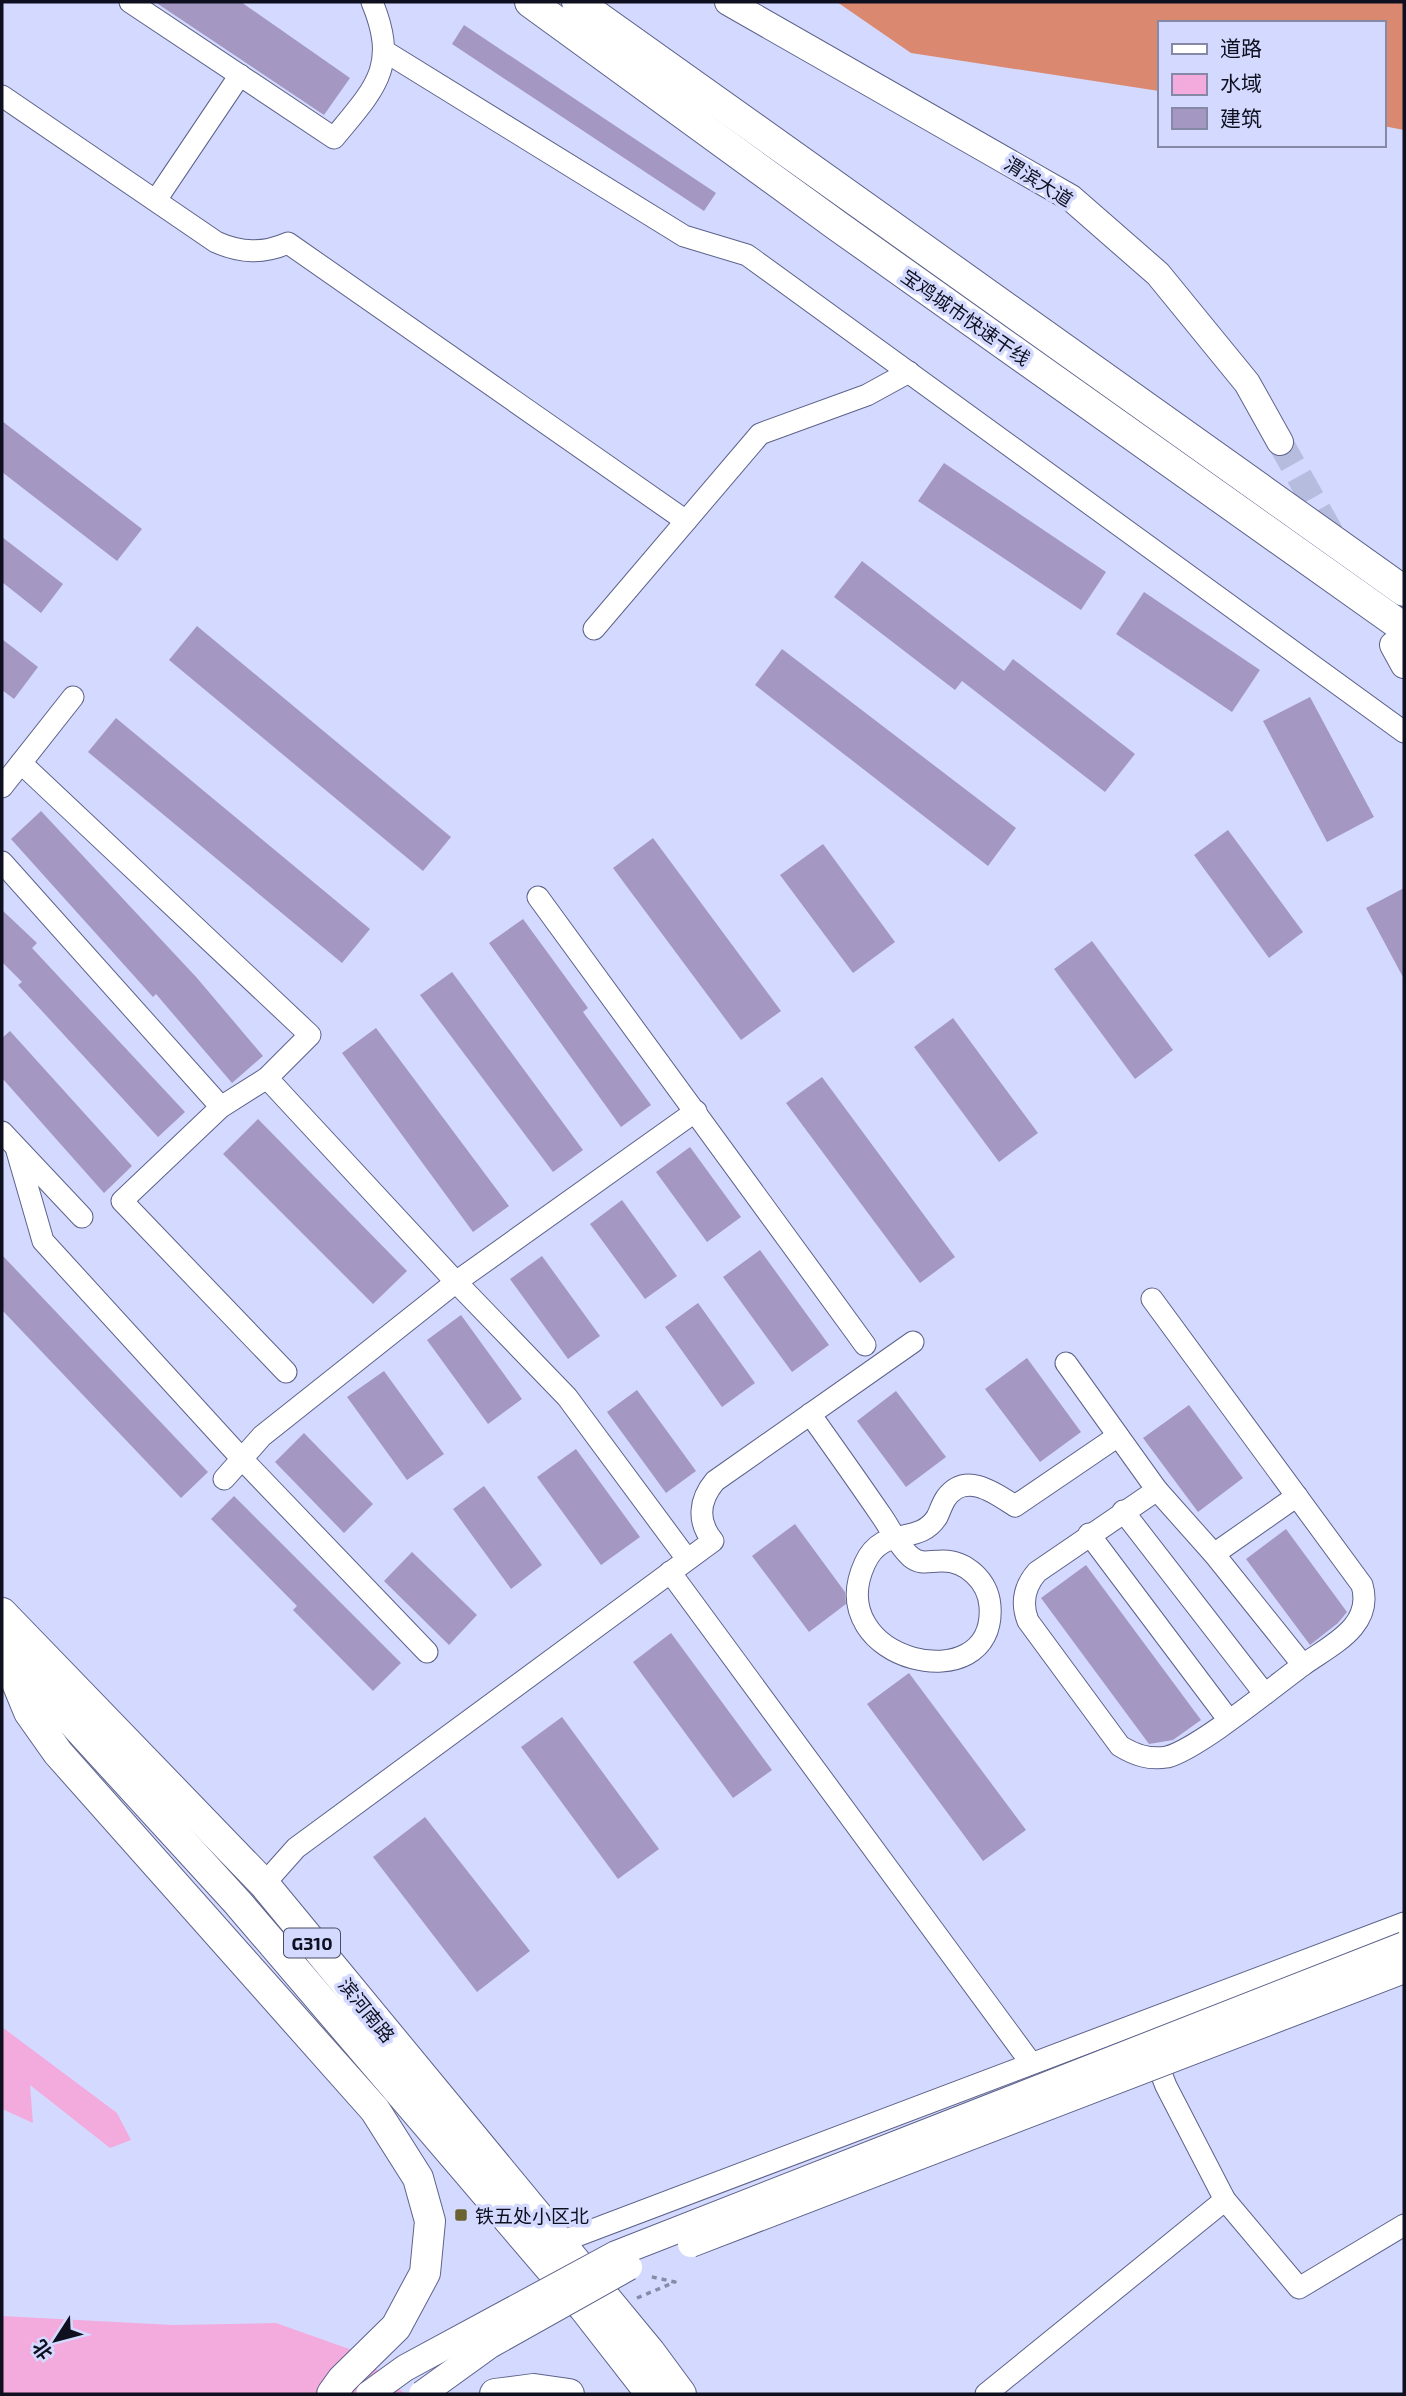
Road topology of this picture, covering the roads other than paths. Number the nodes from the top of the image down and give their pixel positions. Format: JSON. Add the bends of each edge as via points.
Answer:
{"nodes":[{"id":1,"x":130,"y":2,"type":"edge"},
{"id":2,"x":372,"y":2,"type":"edge"},
{"id":3,"x":530,"y":2,"type":"edge"},
{"id":4,"x":577,"y":2,"type":"edge"},
{"id":5,"x":728,"y":2,"type":"edge"},
{"id":6,"x":386,"y":52,"type":"junction"},
{"id":7,"x":240,"y":75,"type":"junction"},
{"id":8,"x":2,"y":96,"type":"edge"},
{"id":9,"x":156,"y":200,"type":"junction"},
{"id":10,"x":908,"y":372,"type":"junction"},
{"id":11,"x":1280,"y":442,"type":"tunnel mouth"},
{"id":12,"x":686,"y":521,"type":"junction"},
{"id":13,"x":1404,"y":591,"type":"edge"},
{"id":14,"x":594,"y":629,"type":"dead end"},
{"id":15,"x":1401,"y":646,"type":"edge"},
{"id":16,"x":73,"y":697,"type":"dead end"},
{"id":17,"x":1404,"y":733,"type":"edge"},
{"id":18,"x":21,"y":763,"type":"junction"},
{"id":19,"x":2,"y":787,"type":"edge"},
{"id":20,"x":2,"y":862,"type":"edge"},
{"id":21,"x":538,"y":897,"type":"dead end"},
{"id":22,"x":267,"y":1078,"type":"junction"},
{"id":23,"x":221,"y":1107,"type":"junction"},
{"id":24,"x":696,"y":1111,"type":"junction"},
{"id":25,"x":2,"y":1132,"type":"edge"},
{"id":26,"x":18,"y":1151,"type":"junction"},
{"id":27,"x":82,"y":1217,"type":"dead end"},
{"id":28,"x":456,"y":1282,"type":"junction"},
{"id":29,"x":1152,"y":1299,"type":"dead end"},
{"id":30,"x":913,"y":1342,"type":"dead end"},
{"id":31,"x":865,"y":1345,"type":"dead end"},
{"id":32,"x":1066,"y":1363,"type":"dead end"},
{"id":33,"x":286,"y":1372,"type":"dead end"},
{"id":34,"x":810,"y":1414,"type":"junction"},
{"id":35,"x":1118,"y":1436,"type":"junction"},
{"id":36,"x":242,"y":1459,"type":"junction"},
{"id":37,"x":224,"y":1479,"type":"dead end"},
{"id":38,"x":1157,"y":1490,"type":"junction"},
{"id":39,"x":1297,"y":1496,"type":"junction"},
{"id":40,"x":1124,"y":1511,"type":"junction"},
{"id":41,"x":1089,"y":1534,"type":"junction"},
{"id":42,"x":895,"y":1535,"type":"junction"},
{"id":43,"x":1214,"y":1554,"type":"junction"},
{"id":44,"x":687,"y":1559,"type":"junction"},
{"id":45,"x":670,"y":1572,"type":"junction"},
{"id":46,"x":2,"y":1613,"type":"edge"},
{"id":47,"x":2,"y":1646,"type":"edge"},
{"id":48,"x":427,"y":1652,"type":"dead end"},
{"id":49,"x":1303,"y":1665,"type":"junction"},
{"id":50,"x":1264,"y":1693,"type":"junction"},
{"id":51,"x":1228,"y":1719,"type":"junction"},
{"id":52,"x":264,"y":1884,"type":"junction"},
{"id":53,"x":1404,"y":1923,"type":"edge"},
{"id":54,"x":1404,"y":1945,"type":"edge"},
{"id":55,"x":1404,"y":1969,"type":"edge"},
{"id":56,"x":1141,"y":2022,"type":"junction"},
{"id":57,"x":1031,"y":2063,"type":"junction"},
{"id":58,"x":1225,"y":2200,"type":"junction"},
{"id":59,"x":1404,"y":2225,"type":"edge"},
{"id":60,"x":558,"y":2244,"type":"junction"},
{"id":61,"x":599,"y":2304,"type":"junction"},
{"id":62,"x":641,"y":2359,"type":"junction"},
{"id":63,"x":332,"y":2394,"type":"edge"},
{"id":64,"x":369,"y":2394,"type":"edge"},
{"id":65,"x":422,"y":2394,"type":"edge"},
{"id":66,"x":495,"y":2394,"type":"edge"},
{"id":67,"x":569,"y":2394,"type":"edge"},
{"id":68,"x":651,"y":2394,"type":"edge"},
{"id":69,"x":681,"y":2394,"type":"edge"},
{"id":70,"x":986,"y":2394,"type":"edge"}],
"edges":[{"from":1,"to":7,"type":"street"},
{"from":2,"to":6,"type":"street"},
{"from":3,"to":15,"type":"highway","name":"宝鸡城市快速干线"},
{"from":4,"to":13,"type":"highway","name":"宝鸡城市快速干线"},
{"from":5,"to":11,"type":"main road","name":"渭滨大道","via":[[1071,198],[1158,274],[1247,383]]},
{"from":6,"to":7,"type":"street","via":[[373,91],[334,138]]},
{"from":6,"to":10,"type":"street","via":[[684,236],[747,255]]},
{"from":7,"to":9,"type":"street"},
{"from":8,"to":9,"type":"street"},
{"from":9,"to":12,"type":"street","via":[[230,248],[258,251],[288,243]]},
{"from":10,"to":12,"type":"street","via":[[867,395],[760,434]]},
{"from":10,"to":17,"type":"street"},
{"from":12,"to":14,"type":"street"},
{"from":16,"to":18,"type":"street"},
{"from":18,"to":19,"type":"street"},
{"from":18,"to":22,"type":"street","via":[[310,1035]]},
{"from":20,"to":23,"type":"street"},
{"from":21,"to":24,"type":"street"},
{"from":22,"to":23,"type":"street"},
{"from":22,"to":28,"type":"street"},
{"from":23,"to":33,"type":"street","via":[[122,1201]]},
{"from":24,"to":28,"type":"street"},
{"from":24,"to":31,"type":"street"},
{"from":25,"to":26,"type":"street"},
{"from":26,"to":27,"type":"street"},
{"from":26,"to":36,"type":"street","via":[[43,1241]]},
{"from":28,"to":36,"type":"street","via":[[262,1436]]},
{"from":28,"to":44,"type":"street","via":[[567,1397]]},
{"from":29,"to":39,"type":"street"},
{"from":30,"to":34,"type":"street"},
{"from":32,"to":35,"type":"street"},
{"from":34,"to":42,"type":"street"},
{"from":34,"to":44,"type":"street","via":[[715,1481],[701,1510],[713,1541]]},
{"from":35,"to":38,"type":"street"},
{"from":35,"to":42,"type":"street","via":[[1015,1507],[987,1488],[960,1487],[924,1530]]},
{"from":36,"to":37,"type":"street"},
{"from":36,"to":48,"type":"street"},
{"from":38,"to":40,"type":"street"},
{"from":38,"to":43,"type":"street"},
{"from":39,"to":43,"type":"street"},
{"from":39,"to":49,"type":"street","via":[[1362,1586],[1365,1600],[1357,1625]]},
{"from":40,"to":41,"type":"street"},
{"from":40,"to":50,"type":"street"},
{"from":41,"to":51,"type":"street"},
{"from":41,"to":51,"type":"street","via":[[1031,1578],[1024,1595],[1025,1613],[1120,1746],[1145,1757],[1168,1756]]},
{"from":42,"to":42,"type":"street","via":[[874,1549],[861,1574],[859,1600],[868,1625],[885,1646],[909,1659],[937,1662],[963,1655],[979,1641],[989,1622],[990,1602],[983,1584],[962,1565],[922,1564],[909,1556]]},
{"from":43,"to":49,"type":"street"},
{"from":44,"to":45,"type":"street"},
{"from":45,"to":52,"type":"street","via":[[296,1848]]},
{"from":45,"to":57,"type":"street"},
{"from":46,"to":52,"type":"highway","name":"滨河南路","number":"G310"},
{"from":47,"to":61,"type":"highway","name":"滨河南路","number":"G310"},
{"from":47,"to":63,"type":"highway","via":[[29,1712],[58,1753],[375,2110],[418,2178],[430,2221],[425,2273],[396,2327]]},
{"from":49,"to":50,"type":"street"},
{"from":50,"to":51,"type":"street"},
{"from":52,"to":60,"type":"highway","name":"滨河南路","number":"G310"},
{"from":53,"to":56,"type":"street"},
{"from":54,"to":64,"type":"main road","bridge":true,"via":[[616,2253],[405,2368]]},
{"from":55,"to":65,"type":"main road","bridge":true,"via":[[623,2270],[490,2345]]},
{"from":56,"to":57,"type":"street"},
{"from":56,"to":58,"type":"street","via":[[1166,2086]]},
{"from":57,"to":60,"type":"street"},
{"from":58,"to":59,"type":"street","via":[[1299,2288]]},
{"from":58,"to":70,"type":"street"},
{"from":60,"to":61,"type":"highway","name":"滨河南路","number":"G310"},
{"from":61,"to":62,"type":"highway","name":"滨河南路","number":"G310"},
{"from":62,"to":68,"type":"highway","name":"滨河南路","number":"G310"},
{"from":62,"to":69,"type":"highway","name":"滨河南路","number":"G310"},
{"from":66,"to":67,"type":"highway","via":[[534,2389]]}]}
